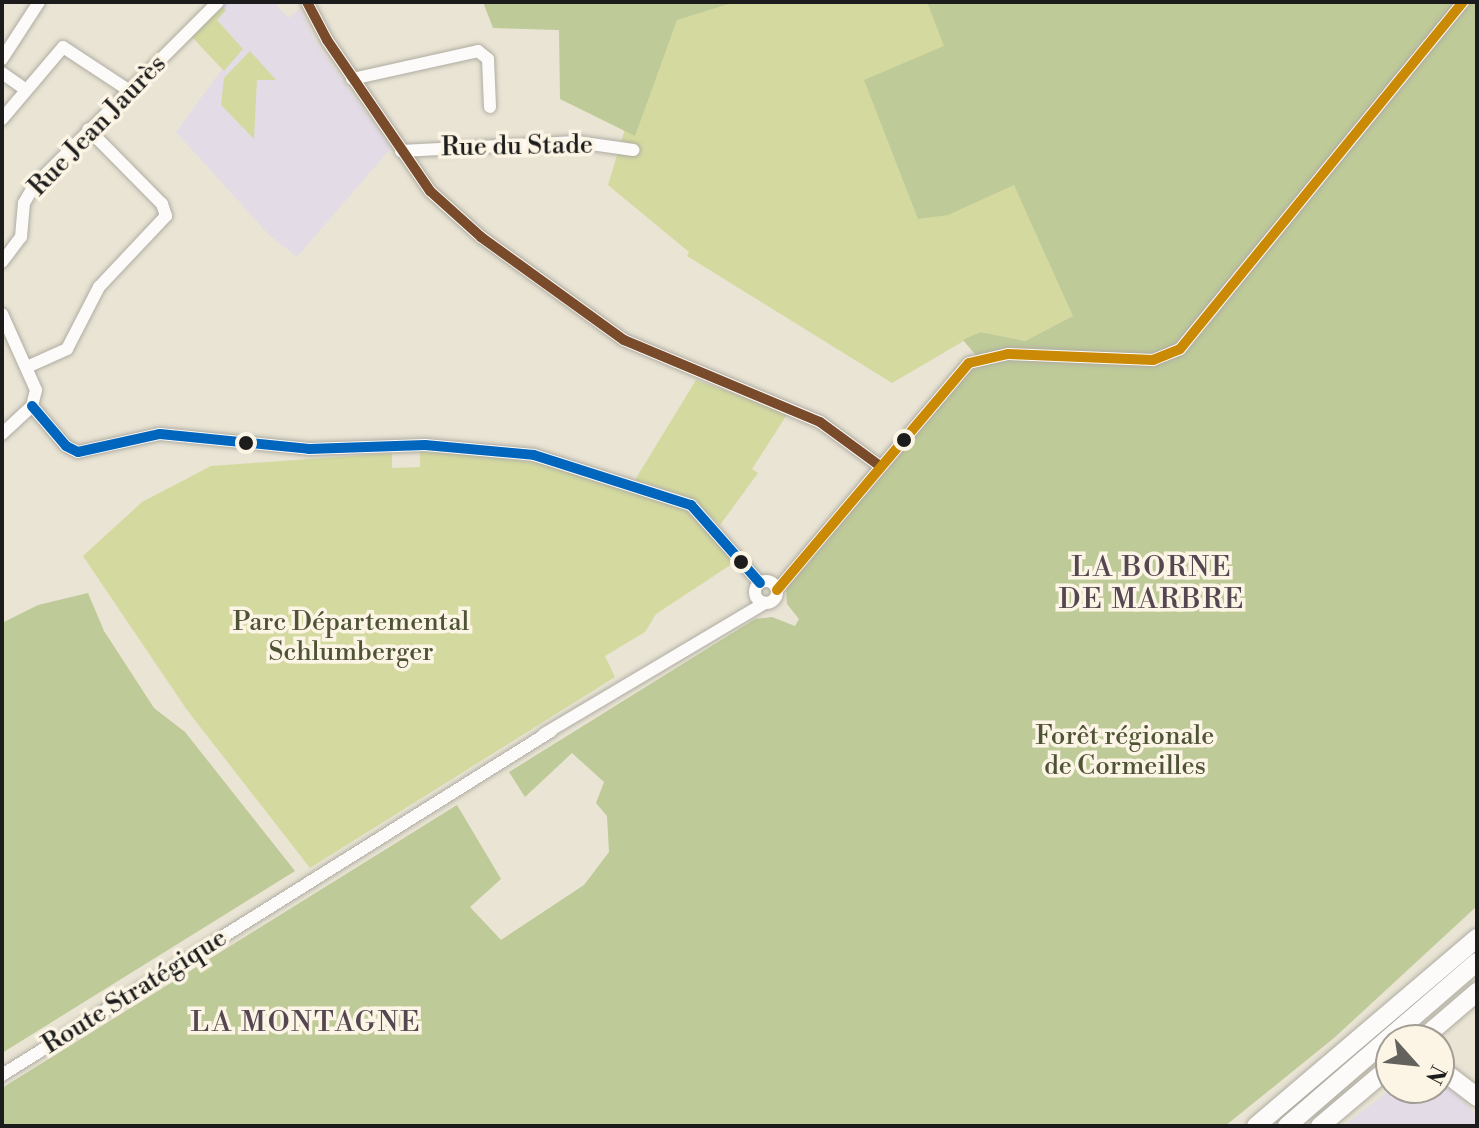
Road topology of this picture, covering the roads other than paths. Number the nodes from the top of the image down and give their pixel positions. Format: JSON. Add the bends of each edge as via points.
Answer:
{"nodes":[{"id":1,"x":39,"y":2,"type":"edge"},
{"id":2,"x":218,"y":2,"type":"edge"},
{"id":3,"x":307,"y":2,"type":"edge"},
{"id":4,"x":1463,"y":2,"type":"edge"},
{"id":5,"x":2,"y":59,"type":"edge"},
{"id":6,"x":2,"y":73,"type":"edge"},
{"id":7,"x":352,"y":79,"type":"junction"},
{"id":8,"x":26,"y":90,"type":"junction"},
{"id":9,"x":130,"y":91,"type":"junction"},
{"id":10,"x":490,"y":107,"type":"dead end"},
{"id":11,"x":2,"y":119,"type":"edge"},
{"id":12,"x":88,"y":129,"type":"junction"},
{"id":13,"x":633,"y":150,"type":"dead end"},
{"id":14,"x":401,"y":151,"type":"junction"},
{"id":15,"x":2,"y":262,"type":"edge"},
{"id":16,"x":2,"y":314,"type":"edge"},
{"id":17,"x":27,"y":367,"type":"junction"},
{"id":18,"x":32,"y":406,"type":"junction"},
{"id":19,"x":2,"y":434,"type":"edge"},
{"id":20,"x":880,"y":466,"type":"junction"},
{"id":21,"x":765,"y":587,"type":"junction"},
{"id":22,"x":741,"y":613,"type":"junction"},
{"id":23,"x":1477,"y":938,"type":"edge"},
{"id":24,"x":1477,"y":962,"type":"edge"},
{"id":25,"x":1477,"y":993,"type":"edge"},
{"id":26,"x":1440,"y":1024,"type":"edge"},
{"id":27,"x":2,"y":1075,"type":"edge"},
{"id":28,"x":1375,"y":1080,"type":"edge"},
{"id":29,"x":1455,"y":1080,"type":"edge"},
{"id":30,"x":1375,"y":1088,"type":"edge"},
{"id":31,"x":1477,"y":1097,"type":"edge"},
{"id":32,"x":1256,"y":1126,"type":"edge"},
{"id":33,"x":1287,"y":1126,"type":"edge"},
{"id":34,"x":1322,"y":1126,"type":"edge"}],
"edges":[{"from":1,"to":5,"type":"street"},
{"from":2,"to":9,"type":"street","name":"Rue Jean Jaurès"},
{"from":3,"to":7,"type":"street"},
{"from":4,"to":20,"type":"street","name":"Route Stratégique","via":[[1197,333],[1162,359],[996,354],[969,363]]},
{"from":6,"to":8,"type":"street"},
{"from":7,"to":10,"type":"street","via":[[478,51],[488,59]]},
{"from":7,"to":14,"type":"street"},
{"from":8,"to":9,"type":"street","via":[[63,47]]},
{"from":8,"to":11,"type":"street"},
{"from":9,"to":12,"type":"street","name":"Rue Jean Jaurès"},
{"from":12,"to":15,"type":"street","name":"Rue Jean Jaurès","via":[[27,194],[21,237]]},
{"from":12,"to":17,"type":"street","via":[[162,204],[166,216],[99,287],[67,349]]},
{"from":13,"to":14,"type":"street","name":"Rue du Stade","via":[[577,142]]},
{"from":14,"to":20,"type":"street","via":[[439,202],[586,315],[665,360],[820,422]]},
{"from":16,"to":17,"type":"street"},
{"from":17,"to":18,"type":"street","via":[[36,390]]},
{"from":18,"to":19,"type":"street"},
{"from":18,"to":21,"type":"street","via":[[66,446],[87,451],[160,434],[309,449],[425,445],[534,455],[691,505]]},
{"from":20,"to":21,"type":"street","name":"Route Stratégique","via":[[795,566]]},
{"from":21,"to":22,"type":"street","name":"Route Stratégique"},
{"from":21,"to":22,"type":"street","name":"Route Stratégique","via":[[774,600]]},
{"from":22,"to":27,"type":"street","name":"Route Stratégique"},
{"from":23,"to":32,"type":"highway"},
{"from":24,"to":33,"type":"highway"},
{"from":25,"to":26,"type":"highway"},
{"from":28,"to":34,"type":"highway"},
{"from":29,"to":31,"type":"highway"},
{"from":30,"to":34,"type":"highway"}]}
